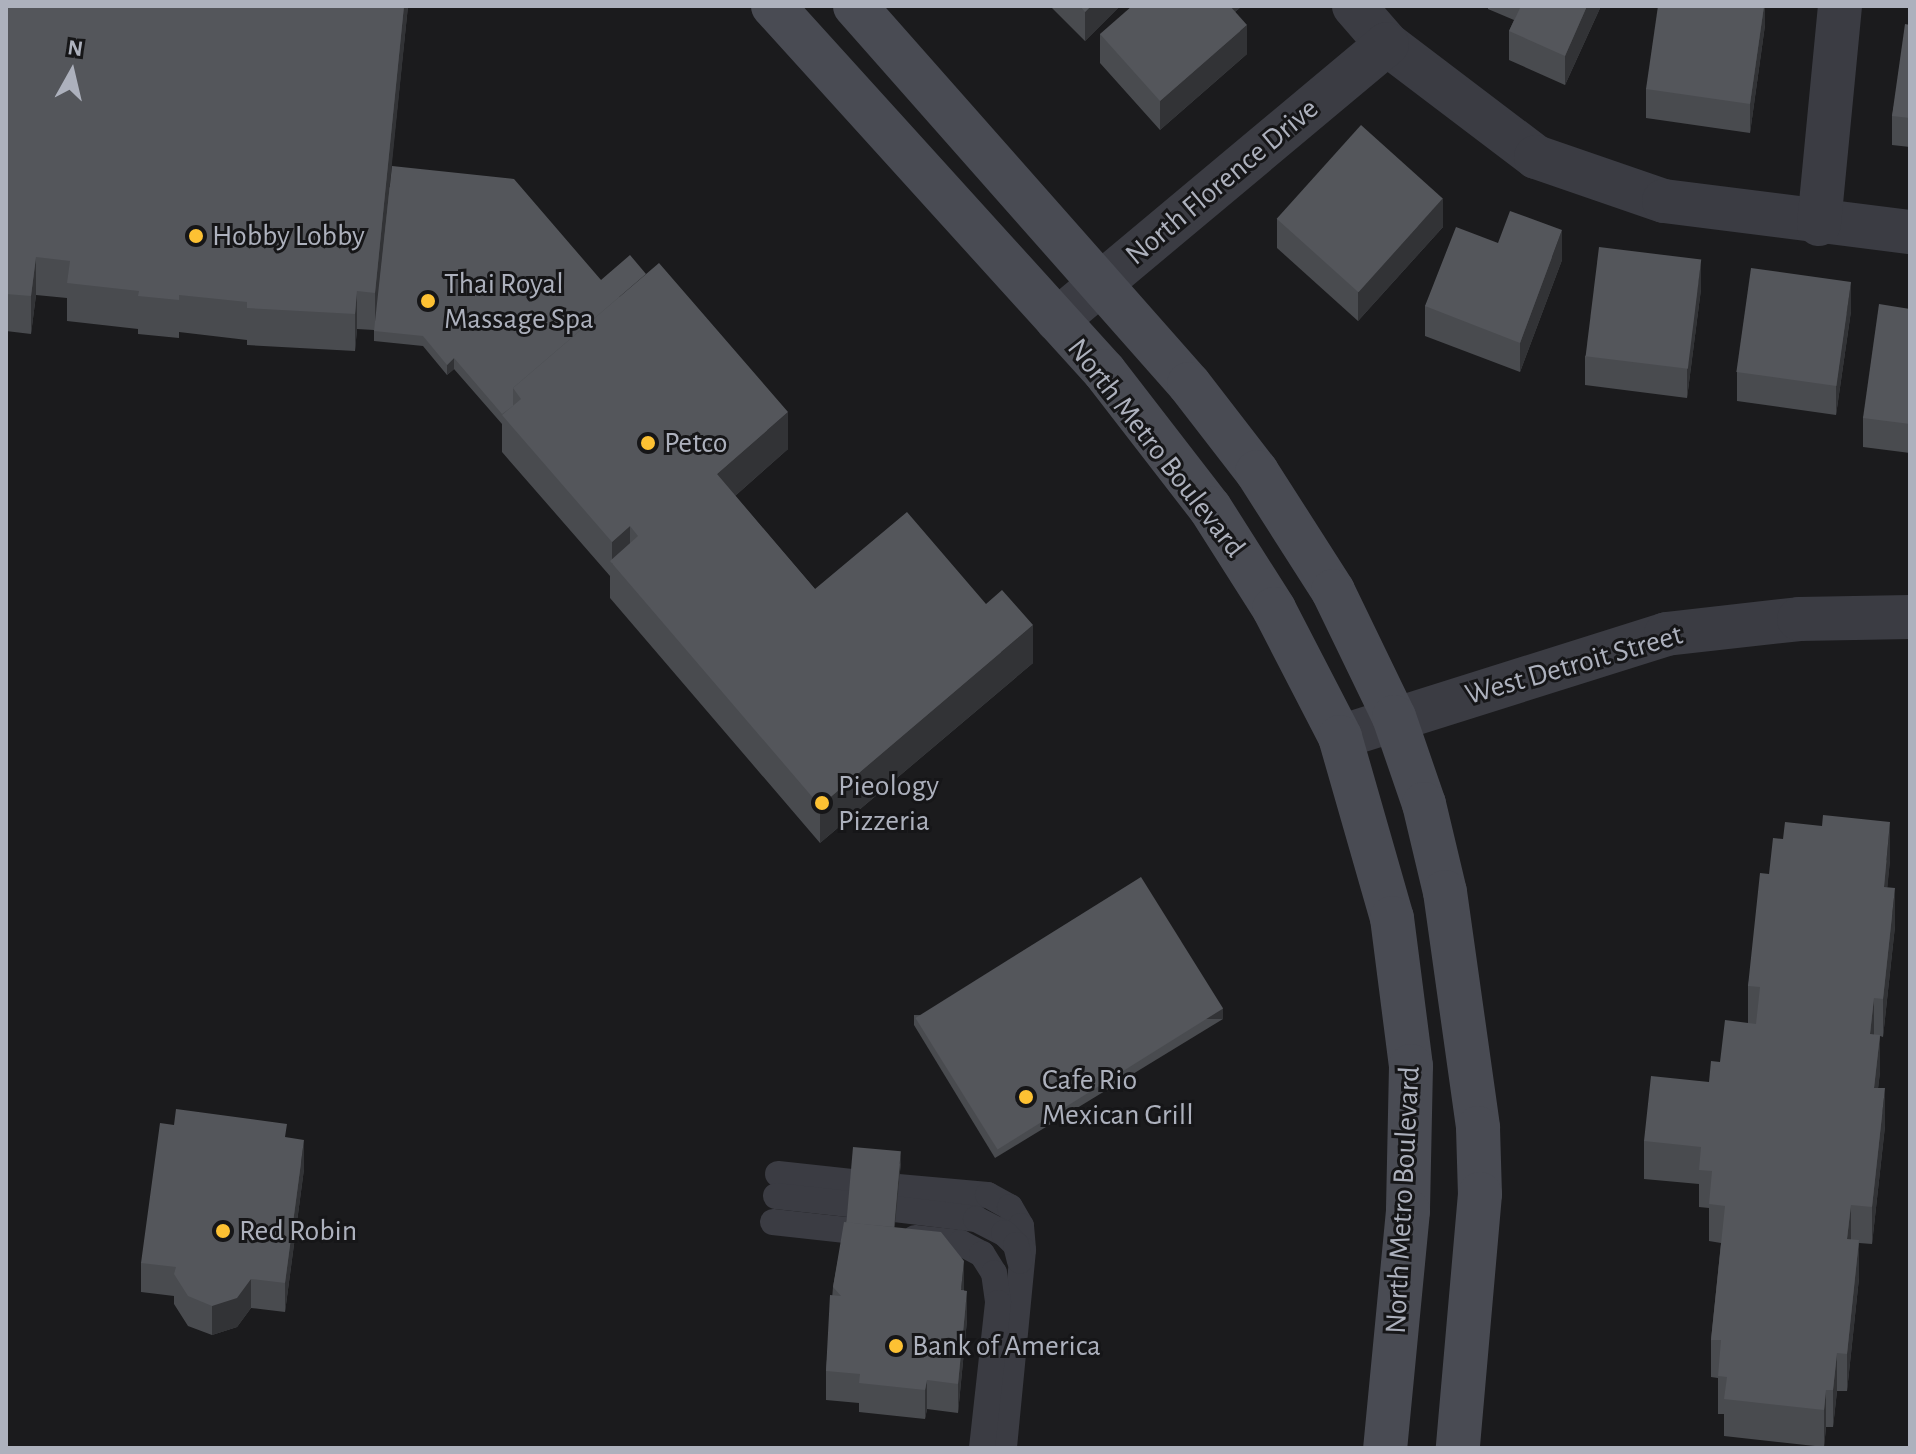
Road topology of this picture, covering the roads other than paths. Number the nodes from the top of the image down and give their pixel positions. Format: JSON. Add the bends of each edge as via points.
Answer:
{"nodes":[{"id":1,"x":773,"y":6,"type":"edge"},
{"id":2,"x":855,"y":6,"type":"edge"},
{"id":3,"x":1354,"y":6,"type":"edge"},
{"id":4,"x":1840,"y":6,"type":"edge"},
{"id":5,"x":1387,"y":44,"type":"junction"},
{"id":6,"x":1819,"y":224,"type":"junction"},
{"id":7,"x":1910,"y":232,"type":"edge"},
{"id":8,"x":1100,"y":284,"type":"junction"},
{"id":9,"x":1057,"y":320,"type":"junction"},
{"id":10,"x":1910,"y":617,"type":"edge"},
{"id":11,"x":1394,"y":717,"type":"junction"},
{"id":12,"x":1340,"y":737,"type":"junction"},
{"id":13,"x":776,"y":1197,"type":"joint"},
{"id":14,"x":982,"y":1448,"type":"edge"},
{"id":15,"x":1004,"y":1448,"type":"edge"},
{"id":16,"x":1385,"y":1448,"type":"edge"},
{"id":17,"x":1458,"y":1448,"type":"edge"}],
"edges":[{"from":1,"to":9,"type":"street","name":"North Metro Boulevard"},
{"from":2,"to":8,"type":"street","name":"North Metro Boulevard"},
{"from":3,"to":5,"type":"street"},
{"from":4,"to":6,"type":"street"},
{"from":5,"to":6,"type":"street","via":[[1536,157],[1664,201]]},
{"from":5,"to":8,"type":"street","name":"North Florence Drive"},
{"from":6,"to":7,"type":"street"},
{"from":8,"to":9,"type":"street","name":"North Florence Drive"},
{"from":8,"to":11,"type":"street","name":"North Metro Boulevard","via":[[1189,384],[1300,534]]},
{"from":9,"to":12,"type":"street","name":"North Metro Boulevard","via":[[1104,371],[1210,508],[1274,609]]},
{"from":10,"to":11,"type":"street","name":"West Detroit Street","via":[[1799,619],[1666,634]]},
{"from":11,"to":12,"type":"street","name":"West Detroit Street"},
{"from":11,"to":17,"type":"street","name":"North Metro Boulevard","via":[[1424,804],[1445,892],[1477,1114],[1480,1194]]},
{"from":12,"to":16,"type":"street","name":"North Metro Boulevard","via":[[1392,918],[1411,1066],[1408,1211]]},
{"from":13,"to":13,"type":"lane","via":[[849,1206]]},
{"from":14,"to":15,"type":"lane","via":[[998,1303],[994,1273],[982,1254],[895,1211],[988,1195],[1010,1207],[1021,1226],[1022,1269]]}]}
